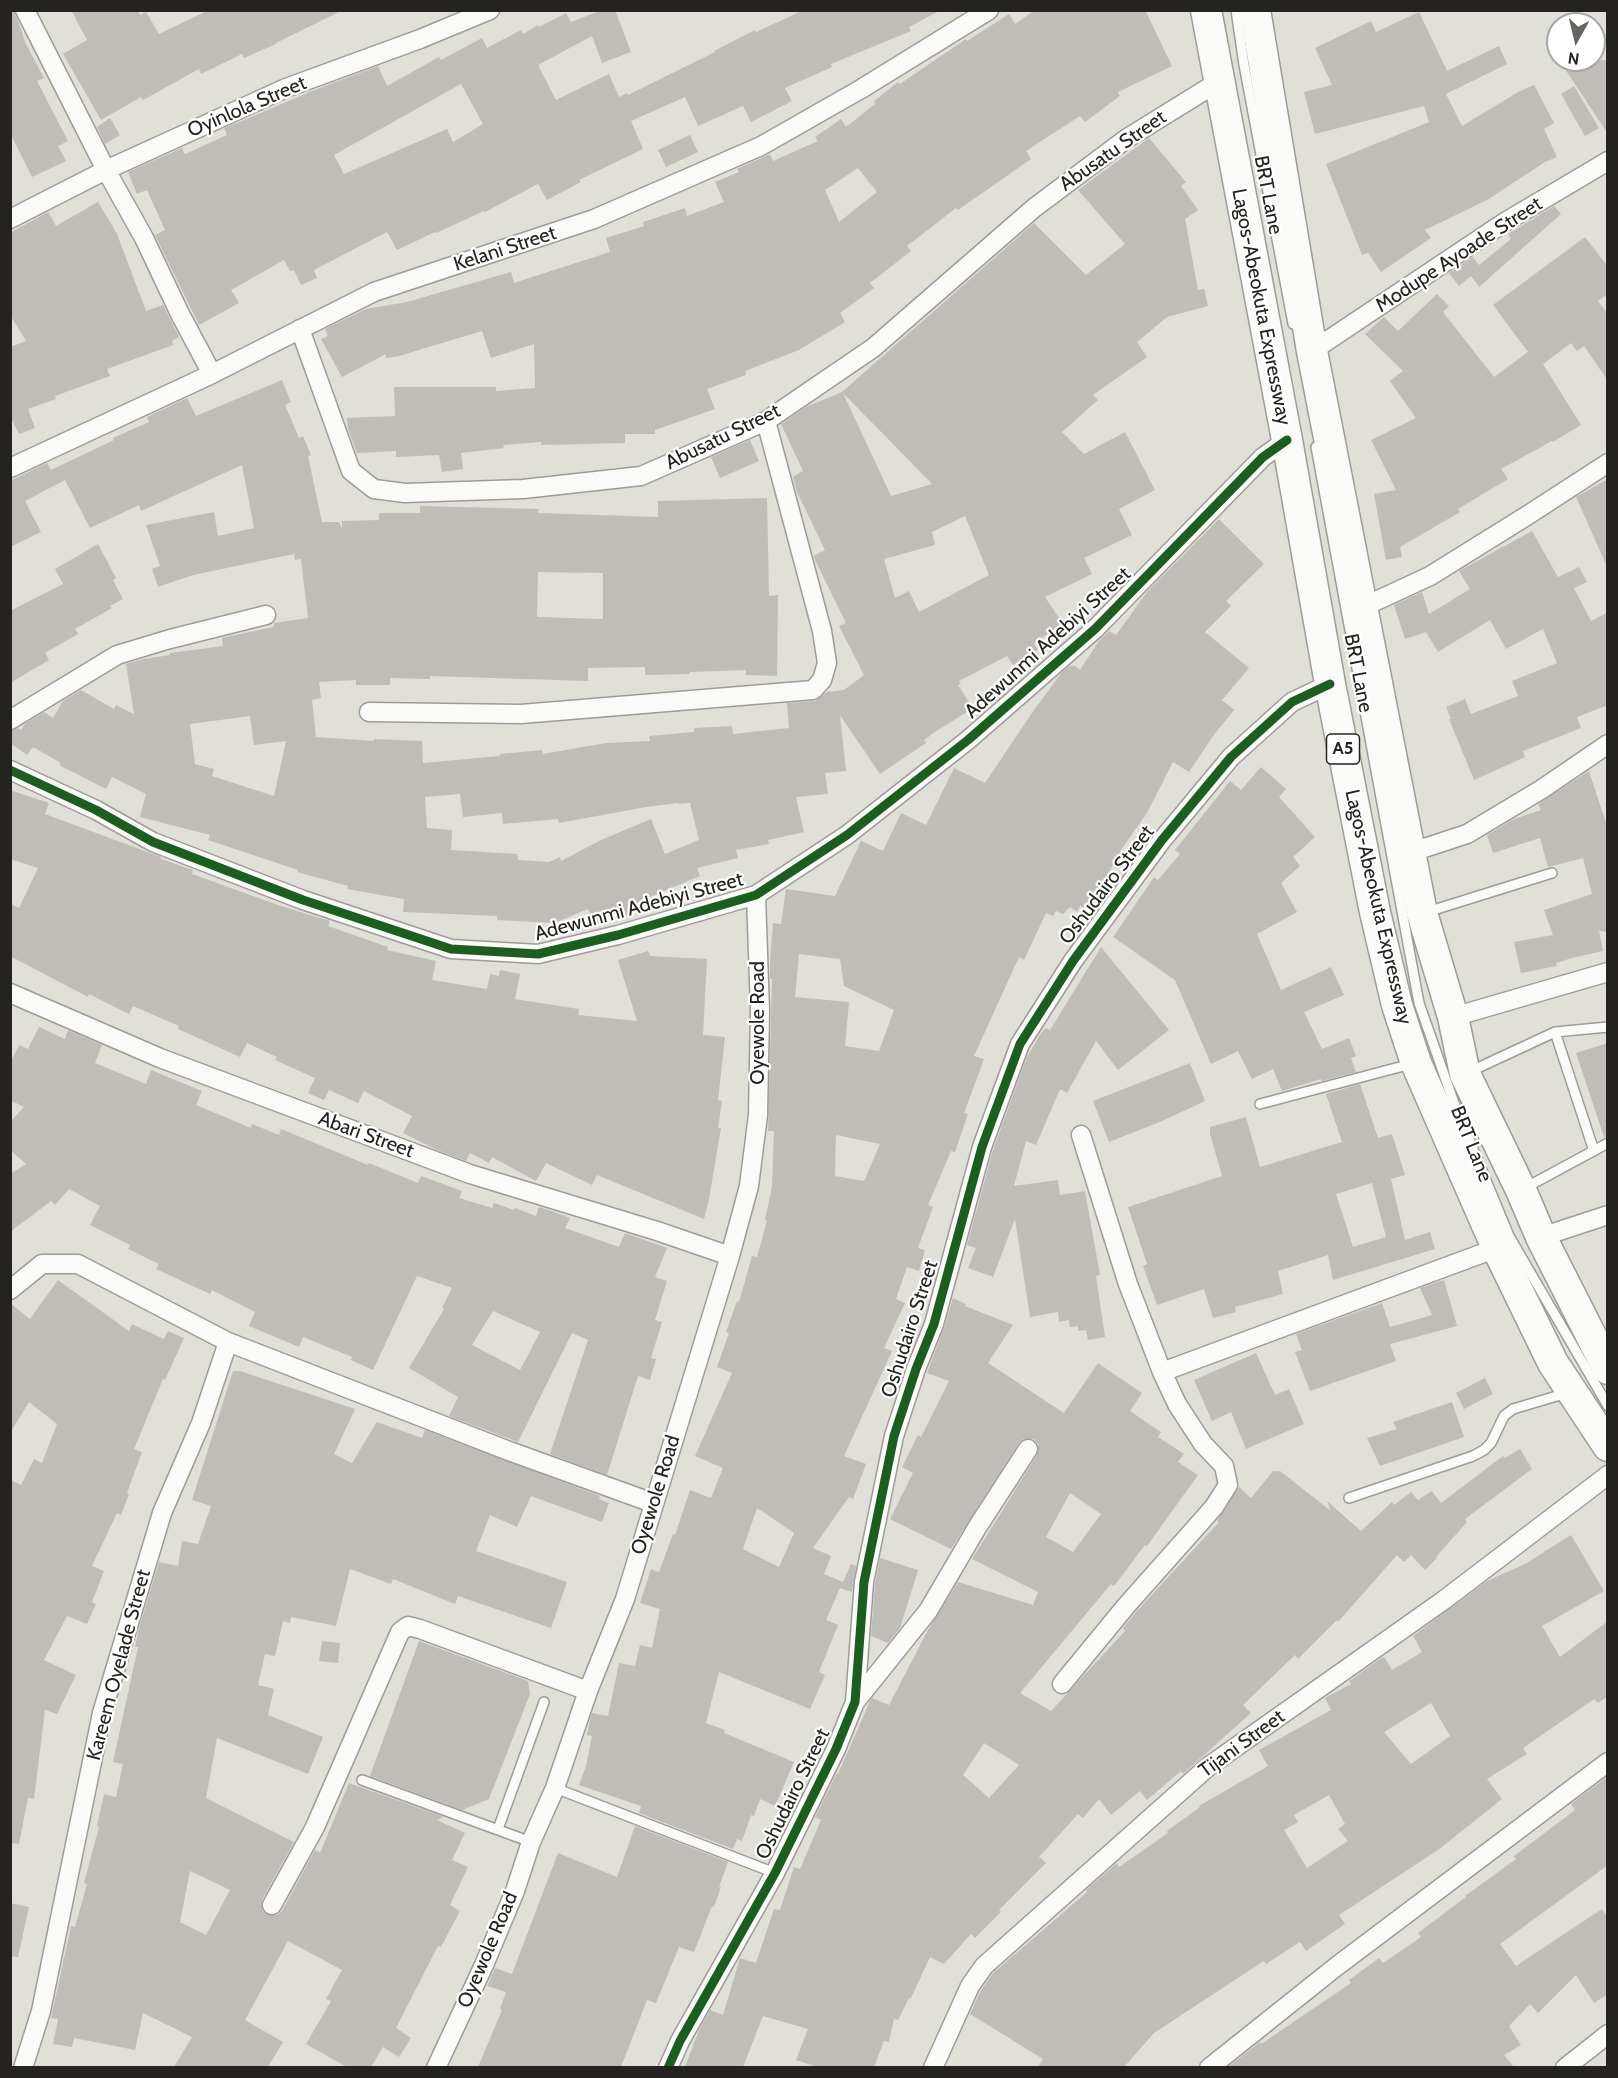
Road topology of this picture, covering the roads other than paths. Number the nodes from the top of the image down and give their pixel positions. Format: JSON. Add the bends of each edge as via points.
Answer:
{"nodes":[{"id":1,"x":25,"y":10,"type":"edge"},
{"id":2,"x":490,"y":10,"type":"edge"},
{"id":3,"x":989,"y":10,"type":"edge"},
{"id":4,"x":1206,"y":10,"type":"edge"},
{"id":5,"x":1236,"y":10,"type":"edge"},
{"id":6,"x":1255,"y":10,"type":"edge"},
{"id":7,"x":1218,"y":82,"type":"junction"},
{"id":8,"x":1605,"y":169,"type":"edge"},
{"id":9,"x":106,"y":170,"type":"junction"},
{"id":10,"x":10,"y":219,"type":"edge"},
{"id":11,"x":300,"y":329,"type":"junction"},
{"id":12,"x":1303,"y":343,"type":"junction"},
{"id":13,"x":212,"y":374,"type":"junction"},
{"id":14,"x":766,"y":421,"type":"junction"},
{"id":15,"x":1300,"y":440,"type":"junction"},
{"id":16,"x":1608,"y":463,"type":"edge"},
{"id":17,"x":10,"y":468,"type":"edge"},
{"id":18,"x":1363,"y":607,"type":"junction"},
{"id":19,"x":266,"y":615,"type":"dead end"},
{"id":20,"x":1330,"y":684,"type":"junction"},
{"id":21,"x":369,"y":712,"type":"dead end"},
{"id":22,"x":10,"y":720,"type":"edge"},
{"id":23,"x":1608,"y":744,"type":"edge"},
{"id":24,"x":10,"y":770,"type":"edge"},
{"id":25,"x":1409,"y":853,"type":"junction"},
{"id":26,"x":1552,"y":873,"type":"dead end"},
{"id":27,"x":756,"y":895,"type":"junction"},
{"id":28,"x":1422,"y":913,"type":"junction"},
{"id":29,"x":1608,"y":972,"type":"edge"},
{"id":30,"x":10,"y":993,"type":"edge"},
{"id":31,"x":1453,"y":1017,"type":"junction"},
{"id":32,"x":1608,"y":1027,"type":"edge"},
{"id":33,"x":1555,"y":1032,"type":"junction"},
{"id":34,"x":1416,"y":1063,"type":"junction"},
{"id":35,"x":1465,"y":1074,"type":"junction"},
{"id":36,"x":1260,"y":1104,"type":"dead end"},
{"id":37,"x":1082,"y":1135,"type":"dead end"},
{"id":38,"x":1608,"y":1143,"type":"edge"},
{"id":39,"x":1594,"y":1151,"type":"junction"},
{"id":40,"x":1521,"y":1190,"type":"junction"},
{"id":41,"x":1608,"y":1215,"type":"edge"},
{"id":42,"x":1541,"y":1237,"type":"junction"},
{"id":43,"x":1497,"y":1248,"type":"junction"},
{"id":44,"x":730,"y":1256,"type":"junction"},
{"id":45,"x":10,"y":1290,"type":"edge"},
{"id":46,"x":228,"y":1342,"type":"junction"},
{"id":47,"x":1608,"y":1369,"type":"edge"},
{"id":48,"x":1162,"y":1372,"type":"junction"},
{"id":49,"x":1572,"y":1391,"type":"junction"},
{"id":50,"x":1608,"y":1406,"type":"edge"},
{"id":51,"x":1608,"y":1446,"type":"edge"},
{"id":52,"x":1028,"y":1449,"type":"dead end"},
{"id":53,"x":1608,"y":1475,"type":"edge"},
{"id":54,"x":1349,"y":1498,"type":"dead end"},
{"id":55,"x":653,"y":1503,"type":"junction"},
{"id":56,"x":1062,"y":1684,"type":"dead end"},
{"id":57,"x":588,"y":1691,"type":"junction"},
{"id":58,"x":544,"y":1702,"type":"dead end"},
{"id":59,"x":855,"y":1702,"type":"junction"},
{"id":60,"x":1608,"y":1762,"type":"edge"},
{"id":61,"x":362,"y":1780,"type":"dead end"},
{"id":62,"x":555,"y":1788,"type":"junction"},
{"id":63,"x":498,"y":1829,"type":"junction"},
{"id":64,"x":531,"y":1842,"type":"junction"},
{"id":65,"x":775,"y":1873,"type":"junction"},
{"id":66,"x":273,"y":1905,"type":"dead end"},
{"id":67,"x":1608,"y":2034,"type":"edge"},
{"id":68,"x":23,"y":2067,"type":"edge"},
{"id":69,"x":436,"y":2067,"type":"edge"},
{"id":70,"x":668,"y":2067,"type":"edge"},
{"id":71,"x":933,"y":2067,"type":"edge"},
{"id":72,"x":1209,"y":2067,"type":"edge"},
{"id":73,"x":1565,"y":2067,"type":"edge"}],
"edges":[{"from":1,"to":9,"type":"street"},
{"from":2,"to":9,"type":"street","name":"Oyinlola Street","via":[[286,88]]},
{"from":3,"to":11,"type":"street","name":"Kelani Street","via":[[760,146],[594,219],[374,292]]},
{"from":4,"to":7,"type":"highway","name":"Lagos-Abeokuta Expressway","number":"A5"},
{"from":5,"to":12,"type":"lane","name":"BRT Lane","via":[[1244,65]]},
{"from":6,"to":12,"type":"highway","name":"Lagos-Abeokuta Expressway","number":"A5"},
{"from":7,"to":14,"type":"street","name":"Abusatu Street","via":[[1126,139],[1034,208],[873,348]]},
{"from":7,"to":15,"type":"highway","name":"Lagos-Abeokuta Expressway","number":"A5"},
{"from":8,"to":12,"type":"street","name":"Modupe Ayoade Street","via":[[1505,222]]},
{"from":9,"to":10,"type":"street","name":"Oyinlola Street"},
{"from":9,"to":13,"type":"street"},
{"from":11,"to":13,"type":"street","name":"Kelani Street"},
{"from":11,"to":14,"type":"street","name":"Abusatu Street","via":[[351,471],[374,489],[405,493],[523,489],[641,476]]},
{"from":12,"to":18,"type":"highway","name":"Lagos-Abeokuta Expressway","number":"A5"},
{"from":13,"to":17,"type":"street","name":"Kelani Street"},
{"from":14,"to":21,"type":"street","via":[[822,631],[827,663],[822,680],[813,690],[521,714]]},
{"from":15,"to":20,"type":"highway","name":"Lagos-Abeokuta Expressway","number":"A5"},
{"from":15,"to":27,"type":"street","name":"Adewunmi Adebiyi Street","via":[[1263,457],[1095,629],[968,740],[847,835]]},
{"from":15,"to":50,"type":"lane","name":"BRT Lane","via":[[1419,1003],[1454,1103],[1509,1236]]},
{"from":16,"to":18,"type":"street","via":[[1430,576]]},
{"from":18,"to":25,"type":"highway","name":"Lagos-Abeokuta Expressway","number":"A5"},
{"from":19,"to":22,"type":"street","via":[[117,655]]},
{"from":20,"to":34,"type":"highway","name":"Lagos-Abeokuta Expressway","number":"A5","via":[[1375,912],[1397,1005]]},
{"from":20,"to":59,"type":"street","name":"Oshudairo Street","via":[[1292,702],[1231,756],[1162,840],[1072,961],[1020,1044],[982,1147],[934,1324],[894,1436],[864,1582]]},
{"from":23,"to":25,"type":"street","via":[[1467,834]]},
{"from":24,"to":27,"type":"street","name":"Adewunmi Adebiyi Street","via":[[153,842],[303,900],[451,949],[538,954]]},
{"from":25,"to":28,"type":"highway","name":"Lagos-Abeokuta Expressway","number":"A5"},
{"from":26,"to":28,"type":"lane"},
{"from":27,"to":44,"type":"street","name":"Oyewole Road","via":[[758,1115],[749,1186]]},
{"from":28,"to":31,"type":"highway","name":"Lagos-Abeokuta Expressway","number":"A5"},
{"from":29,"to":31,"type":"street"},
{"from":30,"to":44,"type":"street","name":"Abari Street","via":[[160,1058],[459,1170]]},
{"from":31,"to":35,"type":"highway","name":"Lagos-Abeokuta Expressway","number":"A5"},
{"from":32,"to":33,"type":"lane"},
{"from":33,"to":35,"type":"lane"},
{"from":33,"to":39,"type":"lane"},
{"from":34,"to":36,"type":"lane"},
{"from":34,"to":43,"type":"highway","name":"Lagos-Abeokuta Expressway","number":"A5"},
{"from":35,"to":40,"type":"highway","name":"Lagos-Abeokuta Expressway","number":"A5"},
{"from":37,"to":48,"type":"street","via":[[1128,1284]]},
{"from":38,"to":39,"type":"lane"},
{"from":39,"to":40,"type":"lane"},
{"from":40,"to":42,"type":"highway","name":"Lagos-Abeokuta Expressway","number":"A5"},
{"from":41,"to":42,"type":"street"},
{"from":42,"to":47,"type":"highway","name":"Lagos-Abeokuta Expressway","number":"A5"},
{"from":43,"to":48,"type":"street"},
{"from":43,"to":49,"type":"highway","name":"Lagos-Abeokuta Expressway","number":"A5","via":[[1553,1363]]},
{"from":44,"to":55,"type":"street","name":"Oyewole Road"},
{"from":45,"to":46,"type":"street","via":[[42,1264],[78,1264]]},
{"from":46,"to":55,"type":"street"},
{"from":46,"to":68,"type":"street","name":"Kareem Oyelade Street","via":[[201,1423],[162,1513],[102,1713],[41,2012]]},
{"from":48,"to":56,"type":"street","via":[[1203,1444],[1224,1466],[1228,1485],[1214,1507]]},
{"from":49,"to":51,"type":"highway","name":"Lagos-Abeokuta Expressway","number":"A5"},
{"from":49,"to":54,"type":"lane","via":[[1513,1409],[1503,1416],[1491,1443],[1473,1456]]},
{"from":52,"to":59,"type":"street","via":[[928,1611]]},
{"from":53,"to":71,"type":"street","name":"Tijani Street","via":[[1444,1600],[1209,1766],[984,1966],[970,1986]]},
{"from":55,"to":57,"type":"street","name":"Oyewole Road","via":[[625,1599]]},
{"from":57,"to":62,"type":"street","name":"Oyewole Road"},
{"from":57,"to":66,"type":"street","via":[[408,1626],[400,1632],[315,1827]]},
{"from":58,"to":63,"type":"lane"},
{"from":59,"to":65,"type":"street","name":"Oshudairo Street"},
{"from":60,"to":72,"type":"street"},
{"from":61,"to":63,"type":"lane"},
{"from":62,"to":64,"type":"street","name":"Oyewole Road"},
{"from":62,"to":65,"type":"lane"},
{"from":63,"to":64,"type":"lane"},
{"from":64,"to":69,"type":"street","name":"Oyewole Road","via":[[484,1965]]},
{"from":65,"to":70,"type":"street","name":"Oshudairo Street"},
{"from":67,"to":73,"type":"street"}]}
